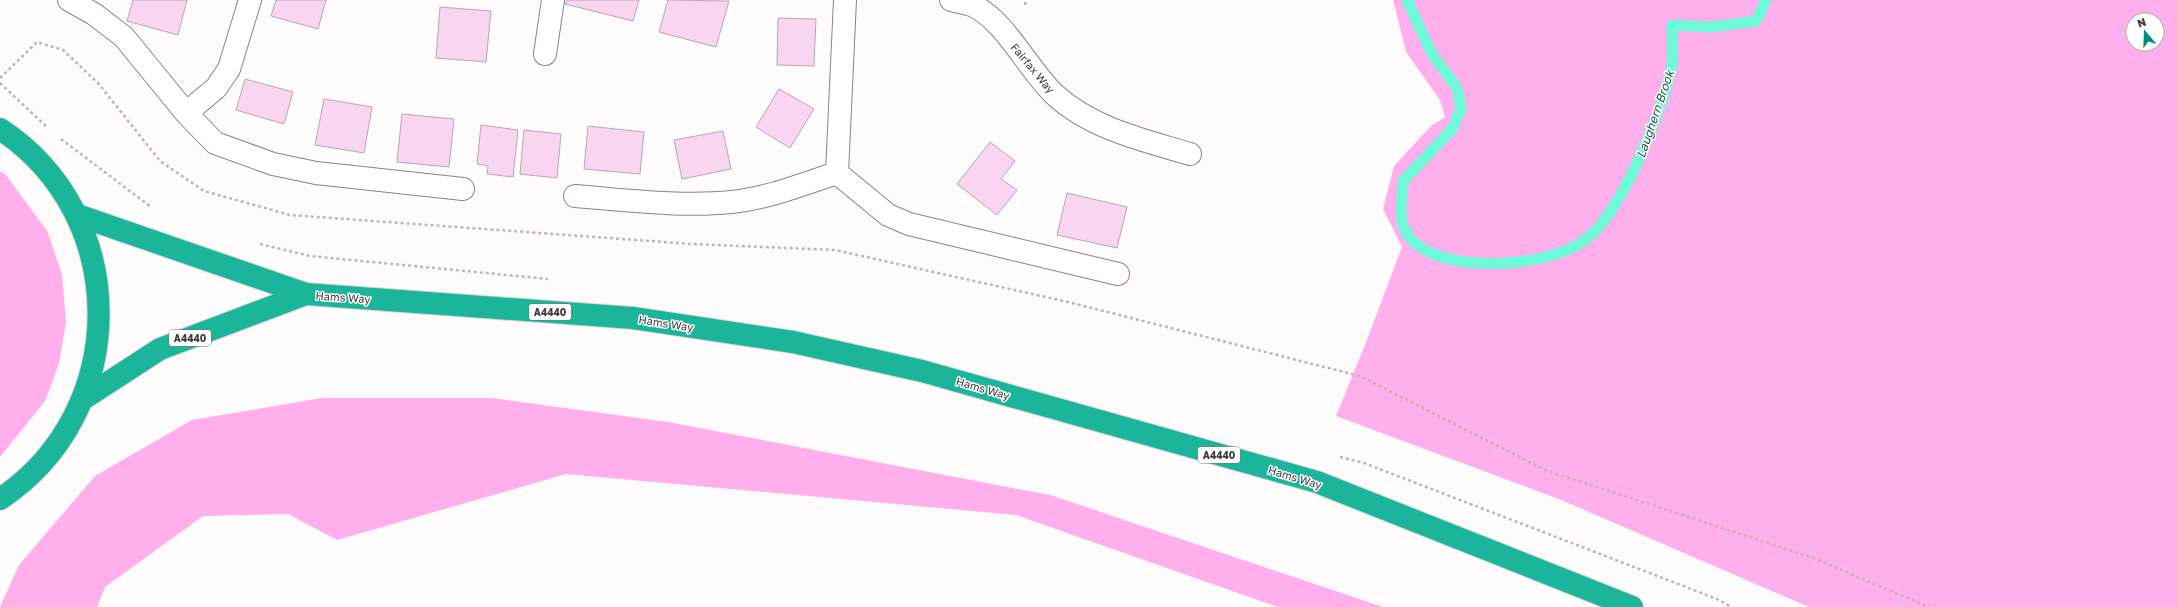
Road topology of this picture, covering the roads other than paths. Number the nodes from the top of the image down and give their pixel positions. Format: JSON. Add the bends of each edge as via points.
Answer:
{"nodes":[{"id":1,"x":69,"y":0,"type":"edge"},
{"id":2,"x":250,"y":0,"type":"edge"},
{"id":3,"x":553,"y":0,"type":"edge"},
{"id":4,"x":845,"y":0,"type":"edge"},
{"id":5,"x":951,"y":0,"type":"edge"},
{"id":6,"x":545,"y":54,"type":"dead end"},
{"id":7,"x":186,"y":113,"type":"junction"},
{"id":8,"x":0,"y":129,"type":"edge"},
{"id":9,"x":1190,"y":154,"type":"dead end"},
{"id":10,"x":837,"y":173,"type":"junction"},
{"id":11,"x":462,"y":189,"type":"dead end"},
{"id":12,"x":575,"y":196,"type":"dead end"},
{"id":13,"x":77,"y":215,"type":"junction"},
{"id":14,"x":1118,"y":274,"type":"dead end"},
{"id":15,"x":306,"y":294,"type":"junction"},
{"id":16,"x":83,"y":399,"type":"junction"},
{"id":17,"x":0,"y":499,"type":"edge"},
{"id":18,"x":1632,"y":607,"type":"edge"}],
"edges":[{"from":1,"to":7,"type":"street","via":[[94,14],[124,37]]},
{"from":2,"to":7,"type":"street","via":[[229,68],[216,88]]},
{"from":3,"to":6,"type":"street"},
{"from":4,"to":10,"type":"street"},
{"from":5,"to":9,"type":"street","name":"Fairfax Way","via":[[973,5],[991,17],[1054,94],[1084,116],[1127,135]]},
{"from":7,"to":11,"type":"street","via":[[215,142],[273,164],[316,173]]},
{"from":8,"to":13,"type":"highway","via":[[17,140],[51,175]]},
{"from":10,"to":12,"type":"street","via":[[773,194],[733,202],[689,205]]},
{"from":10,"to":14,"type":"street","via":[[888,215],[909,224]]},
{"from":13,"to":15,"type":"highway","name":"Hams Way","number":"A4440"},
{"from":13,"to":16,"type":"highway","via":[[93,260],[100,306],[96,353]]},
{"from":15,"to":16,"type":"highway","name":"Hams Way","number":"A4440","via":[[160,349]]},
{"from":15,"to":18,"type":"highway","name":"Hams Way","number":"A4440","via":[[633,318],[793,342],[922,371],[1317,482]]},
{"from":16,"to":17,"type":"highway","via":[[57,446],[20,485]]}]}
